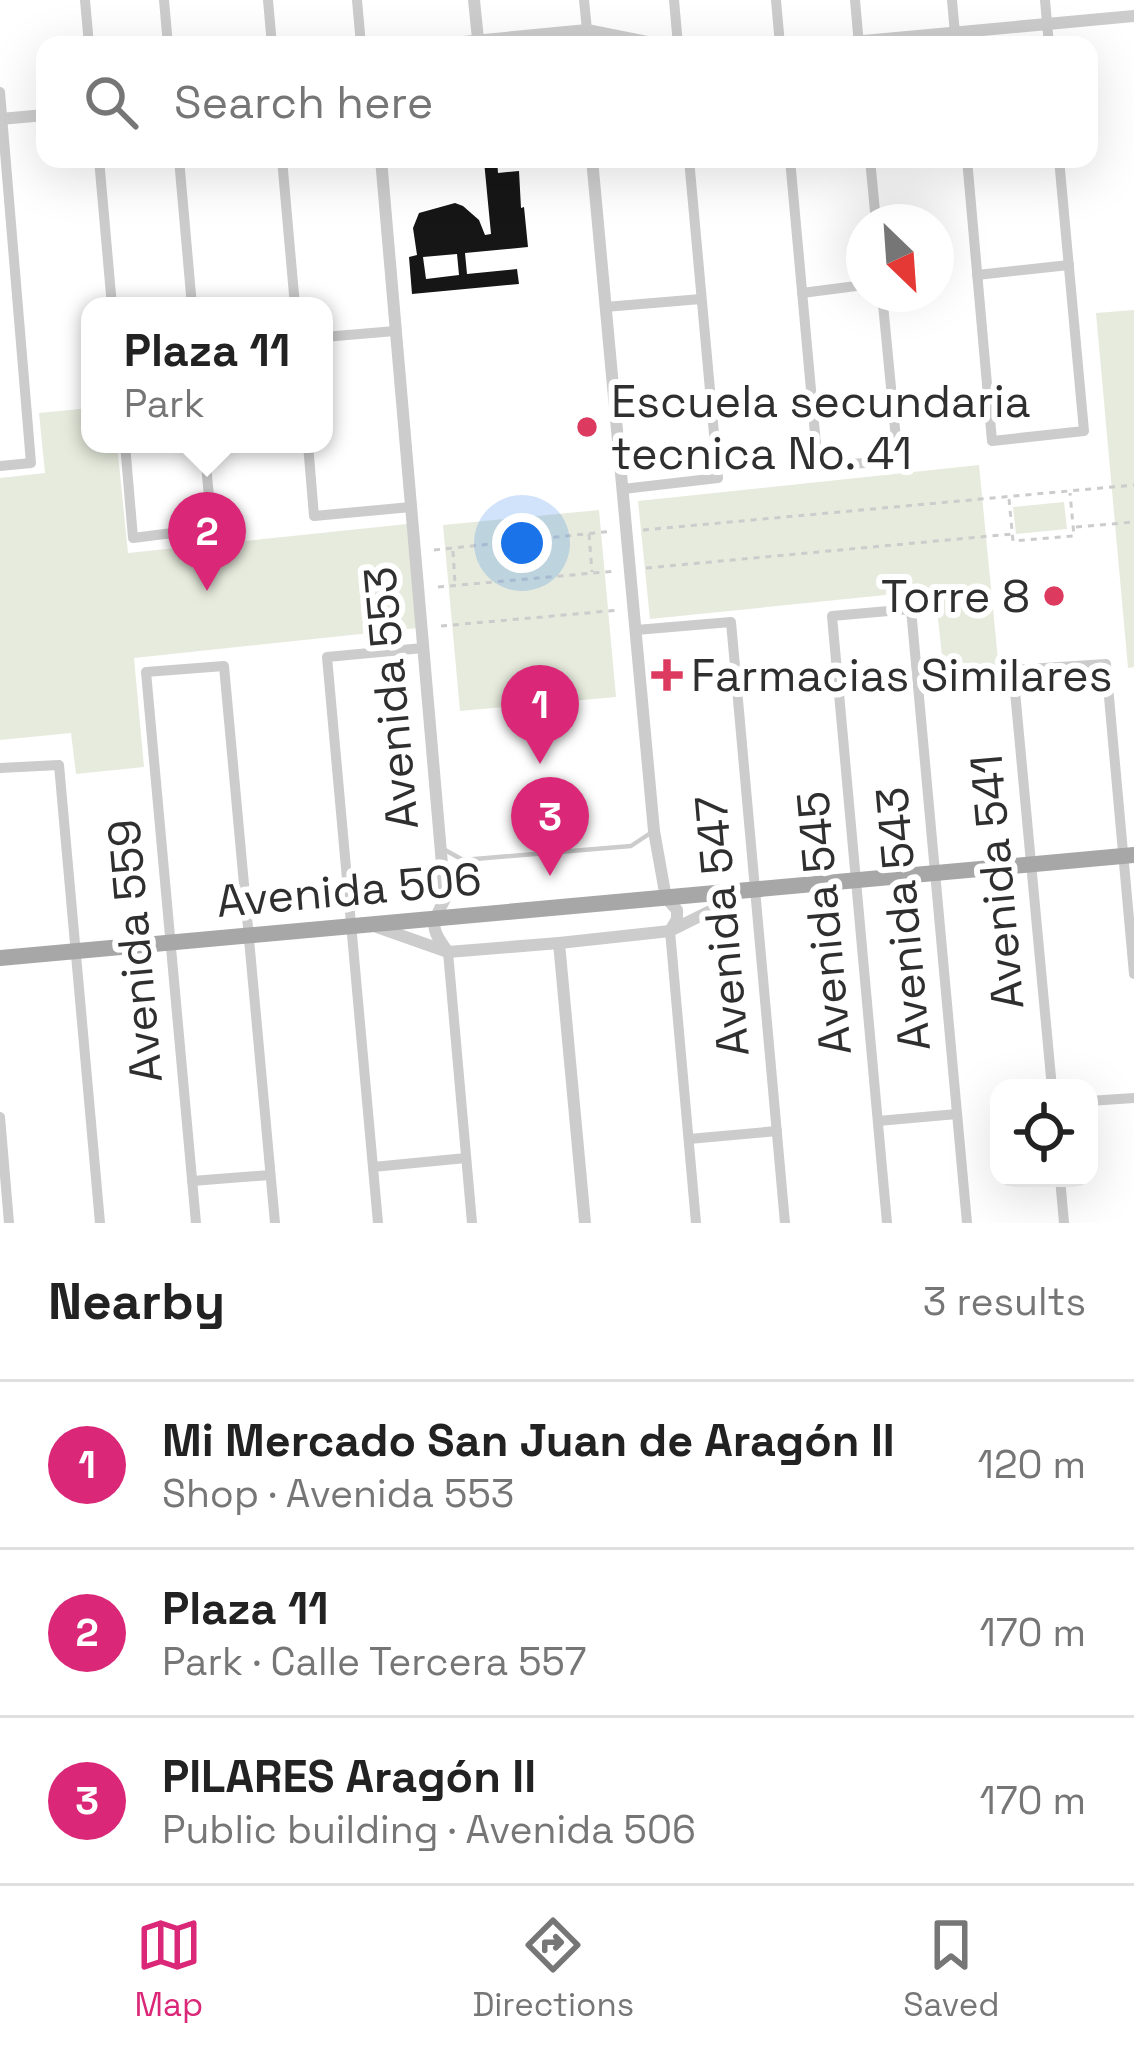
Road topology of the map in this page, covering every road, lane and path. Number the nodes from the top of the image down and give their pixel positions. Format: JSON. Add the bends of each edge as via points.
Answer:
{"nodes":[{"id":1,"x":85,"y":0,"type":"edge"},
{"id":2,"x":164,"y":0,"type":"edge"},
{"id":3,"x":268,"y":0,"type":"edge"},
{"id":4,"x":357,"y":0,"type":"edge"},
{"id":5,"x":474,"y":0,"type":"edge"},
{"id":6,"x":584,"y":0,"type":"edge"},
{"id":7,"x":674,"y":0,"type":"edge"},
{"id":8,"x":776,"y":0,"type":"edge"},
{"id":9,"x":855,"y":0,"type":"edge"},
{"id":10,"x":952,"y":0,"type":"edge"},
{"id":11,"x":1045,"y":0,"type":"edge"},
{"id":12,"x":1134,"y":16,"type":"edge"},
{"id":13,"x":1047,"y":24,"type":"junction"},
{"id":14,"x":586,"y":30,"type":"junction"},
{"id":15,"x":87,"y":36,"type":"edge"},
{"id":16,"x":167,"y":36,"type":"edge"},
{"id":17,"x":271,"y":36,"type":"edge"},
{"id":18,"x":360,"y":36,"type":"edge"},
{"id":19,"x":478,"y":36,"type":"edge"},
{"id":20,"x":514,"y":36,"type":"edge"},
{"id":21,"x":592,"y":36,"type":"edge"},
{"id":22,"x":616,"y":36,"type":"edge"},
{"id":23,"x":677,"y":36,"type":"edge"},
{"id":24,"x":779,"y":36,"type":"edge"},
{"id":25,"x":858,"y":36,"type":"edge"},
{"id":26,"x":956,"y":36,"type":"edge"},
{"id":27,"x":974,"y":36,"type":"edge"},
{"id":28,"x":1048,"y":36,"type":"edge"},
{"id":29,"x":0,"y":92,"type":"edge"},
{"id":30,"x":36,"y":116,"type":"edge"},
{"id":31,"x":1,"y":119,"type":"edge"},
{"id":32,"x":100,"y":168,"type":"edge"},
{"id":33,"x":180,"y":168,"type":"edge"},
{"id":34,"x":283,"y":168,"type":"edge"},
{"id":35,"x":381,"y":168,"type":"edge"},
{"id":36,"x":593,"y":168,"type":"edge"},
{"id":37,"x":690,"y":168,"type":"edge"},
{"id":38,"x":791,"y":168,"type":"edge"},
{"id":39,"x":871,"y":168,"type":"edge"},
{"id":40,"x":968,"y":168,"type":"edge"},
{"id":41,"x":1061,"y":168,"type":"edge"},
{"id":42,"x":874,"y":204,"type":"edge"},
{"id":43,"x":1069,"y":265,"type":"junction"},
{"id":44,"x":977,"y":275,"type":"junction"},
{"id":45,"x":846,"y":287,"type":"edge"},
{"id":46,"x":802,"y":293,"type":"junction"},
{"id":47,"x":111,"y":297,"type":"edge"},
{"id":48,"x":191,"y":297,"type":"edge"},
{"id":49,"x":294,"y":297,"type":"edge"},
{"id":50,"x":701,"y":299,"type":"junction"},
{"id":51,"x":605,"y":308,"type":"junction"},
{"id":52,"x":884,"y":312,"type":"edge"},
{"id":53,"x":395,"y":331,"type":"junction"},
{"id":54,"x":333,"y":336,"type":"edge"},
{"id":55,"x":126,"y":453,"type":"edge"},
{"id":56,"x":206,"y":453,"type":"edge"},
{"id":57,"x":309,"y":453,"type":"edge"},
{"id":58,"x":0,"y":466,"type":"edge"},
{"id":59,"x":1134,"y":485,"type":"edge"},
{"id":60,"x":623,"y":489,"type":"junction"},
{"id":61,"x":1070,"y":491,"type":"junction"},
{"id":62,"x":1009,"y":496,"type":"junction"},
{"id":63,"x":411,"y":507,"type":"junction"},
{"id":64,"x":1134,"y":522,"type":"edge"},
{"id":65,"x":1073,"y":527,"type":"junction"},
{"id":66,"x":643,"y":530,"type":"dead end"},
{"id":67,"x":614,"y":531,"type":"dead end"},
{"id":68,"x":589,"y":534,"type":"junction"},
{"id":69,"x":1012,"y":534,"type":"junction"},
{"id":70,"x":453,"y":548,"type":"junction"},
{"id":71,"x":434,"y":550,"type":"dead end"},
{"id":72,"x":646,"y":568,"type":"dead end"},
{"id":73,"x":618,"y":571,"type":"dead end"},
{"id":74,"x":592,"y":574,"type":"junction"},
{"id":75,"x":455,"y":585,"type":"junction"},
{"id":76,"x":438,"y":587,"type":"dead end"},
{"id":77,"x":621,"y":610,"type":"dead end"},
{"id":78,"x":832,"y":616,"type":"joint"},
{"id":79,"x":441,"y":626,"type":"dead end"},
{"id":80,"x":636,"y":630,"type":"junction"},
{"id":81,"x":423,"y":648,"type":"junction"},
{"id":82,"x":0,"y":768,"type":"edge"},
{"id":83,"x":654,"y":831,"type":"junction"},
{"id":84,"x":440,"y":848,"type":"junction"},
{"id":85,"x":1129,"y":855,"type":"edge"},
{"id":86,"x":1031,"y":863,"type":"junction"},
{"id":87,"x":935,"y":872,"type":"junction"},
{"id":88,"x":856,"y":880,"type":"junction"},
{"id":89,"x":746,"y":891,"type":"junction"},
{"id":90,"x":666,"y":898,"type":"junction"},
{"id":91,"x":434,"y":920,"type":"junction"},
{"id":92,"x":359,"y":925,"type":"junction"},
{"id":93,"x":670,"y":932,"type":"junction"},
{"id":94,"x":249,"y":935,"type":"junction"},
{"id":95,"x":170,"y":943,"type":"junction"},
{"id":96,"x":559,"y":943,"type":"junction"},
{"id":97,"x":76,"y":951,"type":"junction"},
{"id":98,"x":448,"y":952,"type":"junction"},
{"id":99,"x":0,"y":958,"type":"edge"},
{"id":100,"x":1134,"y":974,"type":"edge"},
{"id":101,"x":1051,"y":1079,"type":"edge"},
{"id":102,"x":1134,"y":1098,"type":"edge"},
{"id":103,"x":1098,"y":1100,"type":"edge"},
{"id":104,"x":957,"y":1114,"type":"junction"},
{"id":105,"x":0,"y":1117,"type":"edge"},
{"id":106,"x":878,"y":1121,"type":"junction"},
{"id":107,"x":777,"y":1131,"type":"junction"},
{"id":108,"x":688,"y":1139,"type":"junction"},
{"id":109,"x":466,"y":1158,"type":"junction"},
{"id":110,"x":373,"y":1167,"type":"junction"},
{"id":111,"x":271,"y":1175,"type":"junction"},
{"id":112,"x":192,"y":1181,"type":"junction"},
{"id":113,"x":1061,"y":1187,"type":"edge"},
{"id":114,"x":9,"y":1223,"type":"edge"},
{"id":115,"x":100,"y":1223,"type":"edge"},
{"id":116,"x":196,"y":1223,"type":"edge"},
{"id":117,"x":275,"y":1223,"type":"edge"},
{"id":118,"x":378,"y":1223,"type":"edge"},
{"id":119,"x":472,"y":1223,"type":"edge"},
{"id":120,"x":585,"y":1223,"type":"edge"},
{"id":121,"x":696,"y":1223,"type":"edge"},
{"id":122,"x":785,"y":1223,"type":"edge"},
{"id":123,"x":887,"y":1223,"type":"edge"},
{"id":124,"x":968,"y":1223,"type":"edge"},
{"id":125,"x":1064,"y":1223,"type":"edge"}],
"edges":[{"from":1,"to":15,"type":"street"},
{"from":2,"to":16,"type":"street"},
{"from":3,"to":17,"type":"street"},
{"from":4,"to":18,"type":"street"},
{"from":5,"to":19,"type":"street"},
{"from":6,"to":14,"type":"street"},
{"from":7,"to":23,"type":"street"},
{"from":8,"to":24,"type":"street"},
{"from":9,"to":25,"type":"street"},
{"from":10,"to":26,"type":"street"},
{"from":11,"to":13,"type":"street"},
{"from":12,"to":13,"type":"street"},
{"from":13,"to":27,"type":"street"},
{"from":13,"to":28,"type":"street"},
{"from":14,"to":20,"type":"street"},
{"from":14,"to":21,"type":"street"},
{"from":14,"to":22,"type":"street"},
{"from":29,"to":31,"type":"street"},
{"from":30,"to":31,"type":"street"},
{"from":31,"to":58,"type":"street","via":[[31,463]]},
{"from":32,"to":47,"type":"street"},
{"from":33,"to":48,"type":"street"},
{"from":34,"to":49,"type":"street"},
{"from":35,"to":53,"type":"street","name":"Avenida 553"},
{"from":36,"to":51,"type":"street"},
{"from":37,"to":50,"type":"street"},
{"from":38,"to":46,"type":"street"},
{"from":39,"to":42,"type":"street"},
{"from":40,"to":44,"type":"street"},
{"from":41,"to":43,"type":"street"},
{"from":43,"to":44,"type":"street"},
{"from":43,"to":44,"type":"street","via":[[1084,431],[992,441]]},
{"from":45,"to":46,"type":"street"},
{"from":46,"to":52,"type":"street","via":[[818,466],[898,460]]},
{"from":50,"to":51,"type":"street"},
{"from":50,"to":60,"type":"street","via":[[718,478]]},
{"from":51,"to":60,"type":"street"},
{"from":53,"to":54,"type":"street"},
{"from":53,"to":63,"type":"street","name":"Avenida 553"},
{"from":55,"to":56,"type":"street","via":[[134,538],[212,528]]},
{"from":57,"to":63,"type":"street","via":[[314,515]]},
{"from":59,"to":61,"type":"path"},
{"from":60,"to":80,"type":"street"},
{"from":61,"to":62,"type":"path"},
{"from":61,"to":65,"type":"path"},
{"from":62,"to":66,"type":"path"},
{"from":62,"to":69,"type":"path"},
{"from":63,"to":81,"type":"street","name":"Avenida 553"},
{"from":64,"to":65,"type":"path"},
{"from":65,"to":69,"type":"path","via":[[1073,536],[1013,541]]},
{"from":67,"to":68,"type":"path"},
{"from":68,"to":70,"type":"path"},
{"from":68,"to":74,"type":"path"},
{"from":69,"to":72,"type":"path"},
{"from":70,"to":71,"type":"path"},
{"from":70,"to":75,"type":"path"},
{"from":73,"to":74,"type":"path"},
{"from":74,"to":75,"type":"path"},
{"from":75,"to":76,"type":"path"},
{"from":77,"to":79,"type":"path"},
{"from":78,"to":87,"type":"street","name":"Avenida 543","via":[[911,609]]},
{"from":78,"to":88,"type":"street","name":"Avenida 545"},
{"from":80,"to":83,"type":"street"},
{"from":80,"to":89,"type":"street","name":"Avenida 547","via":[[730,622]]},
{"from":81,"to":84,"type":"street","name":"Avenida 553"},
{"from":81,"to":92,"type":"street","via":[[327,657]]},
{"from":82,"to":97,"type":"street","via":[[59,765]]},
{"from":83,"to":84,"type":"lane","via":[[631,846],[463,860]]},
{"from":83,"to":90,"type":"street"},
{"from":84,"to":91,"type":"street","name":"Avenida 553","via":[[445,899]]},
{"from":85,"to":86,"type":"main road","name":"Avenida 506"},
{"from":85,"to":86,"type":"street","name":"Avenida 541","via":[[1106,664],[1013,670]]},
{"from":85,"to":100,"type":"street"},
{"from":86,"to":87,"type":"main road","name":"Avenida 506"},
{"from":86,"to":101,"type":"street","name":"Avenida 541"},
{"from":87,"to":88,"type":"main road","name":"Avenida 506"},
{"from":87,"to":104,"type":"street","name":"Avenida 543"},
{"from":88,"to":89,"type":"main road","name":"Avenida 506"},
{"from":88,"to":106,"type":"street","name":"Avenida 545"},
{"from":89,"to":90,"type":"main road","name":"Avenida 506"},
{"from":89,"to":93,"type":"street"},
{"from":89,"to":107,"type":"street","name":"Avenida 547"},
{"from":90,"to":91,"type":"main road","name":"Avenida 506"},
{"from":90,"to":93,"type":"street","via":[[677,910]]},
{"from":91,"to":92,"type":"main road","name":"Avenida 506"},
{"from":91,"to":98,"type":"street"},
{"from":92,"to":94,"type":"main road","name":"Avenida 506"},
{"from":92,"to":98,"type":"street"},
{"from":92,"to":110,"type":"street"},
{"from":93,"to":96,"type":"street"},
{"from":93,"to":108,"type":"street"},
{"from":94,"to":95,"type":"main road","name":"Avenida 506"},
{"from":94,"to":95,"type":"street","name":"Avenida 559","via":[[224,665],[146,672]]},
{"from":94,"to":111,"type":"street"},
{"from":95,"to":97,"type":"main road","name":"Avenida 506"},
{"from":95,"to":112,"type":"street","name":"Avenida 559"},
{"from":96,"to":98,"type":"street"},
{"from":96,"to":120,"type":"street"},
{"from":97,"to":99,"type":"main road","name":"Avenida 506"},
{"from":97,"to":115,"type":"street"},
{"from":98,"to":109,"type":"street"},
{"from":102,"to":103,"type":"street"},
{"from":104,"to":106,"type":"street"},
{"from":104,"to":124,"type":"street","name":"Avenida 543"},
{"from":105,"to":114,"type":"street"},
{"from":106,"to":123,"type":"street","name":"Avenida 545"},
{"from":107,"to":108,"type":"street"},
{"from":107,"to":122,"type":"street","name":"Avenida 547"},
{"from":108,"to":121,"type":"street"},
{"from":109,"to":110,"type":"street"},
{"from":109,"to":119,"type":"street"},
{"from":110,"to":118,"type":"street"},
{"from":111,"to":112,"type":"street"},
{"from":111,"to":117,"type":"street"},
{"from":112,"to":116,"type":"street","name":"Avenida 559"},
{"from":113,"to":125,"type":"street"}]}
